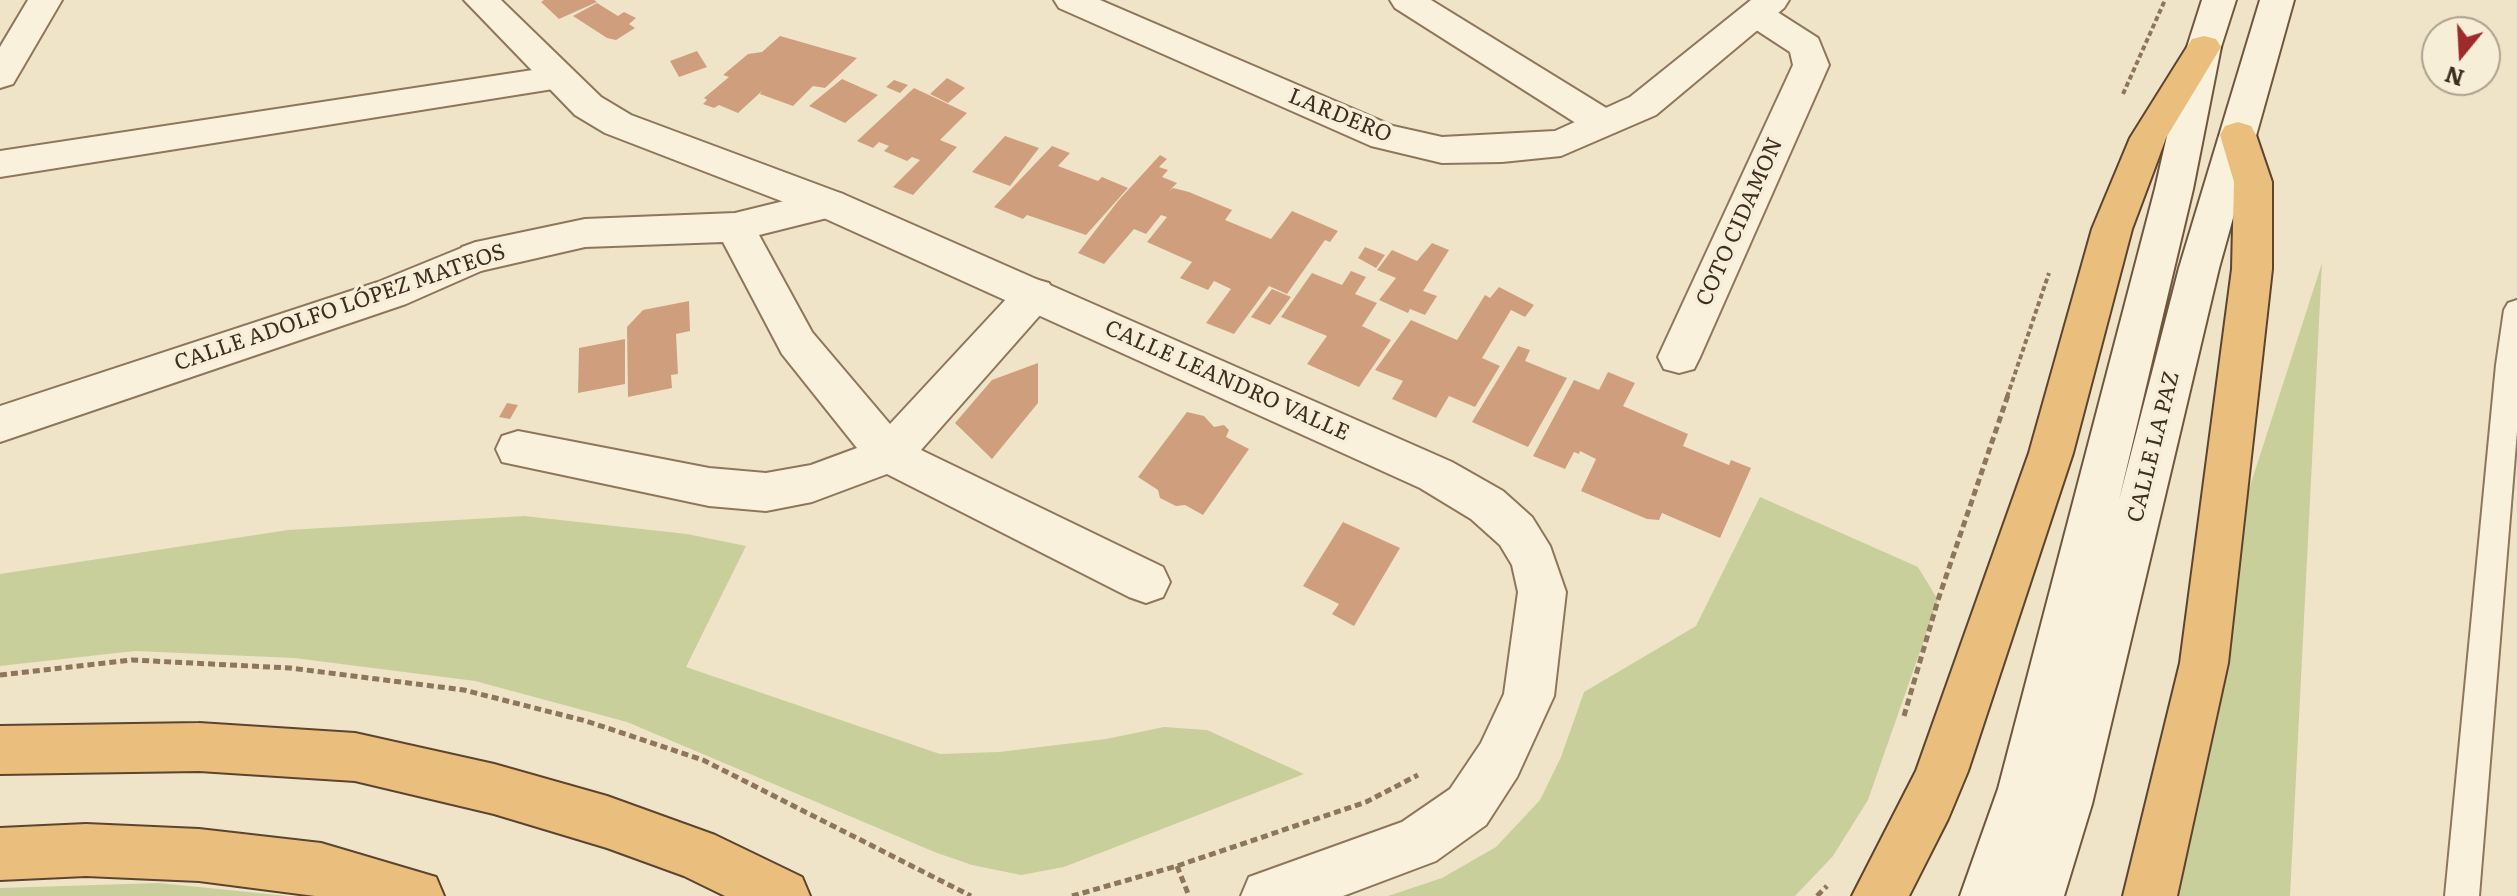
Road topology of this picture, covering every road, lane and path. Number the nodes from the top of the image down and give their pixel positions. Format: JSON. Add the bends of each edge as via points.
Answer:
{"nodes":[{"id":1,"x":45,"y":0,"type":"edge"},
{"id":2,"x":481,"y":0,"type":"edge"},
{"id":3,"x":1071,"y":0,"type":"edge"},
{"id":4,"x":1407,"y":0,"type":"edge"},
{"id":5,"x":2165,"y":0,"type":"edge"},
{"id":6,"x":2219,"y":0,"type":"edge"},
{"id":7,"x":2277,"y":0,"type":"edge"},
{"id":8,"x":1764,"y":7,"type":"edge"},
{"id":9,"x":2204,"y":47,"type":"junction"},
{"id":10,"x":0,"y":76,"type":"edge"},
{"id":11,"x":559,"y":78,"type":"junction"},
{"id":12,"x":2119,"y":102,"type":"dead end"},
{"id":13,"x":1603,"y":123,"type":"junction"},
{"id":14,"x":2238,"y":135,"type":"junction"},
{"id":15,"x":0,"y":164,"type":"edge"},
{"id":16,"x":829,"y":204,"type":"junction"},
{"id":17,"x":735,"y":227,"type":"junction"},
{"id":18,"x":2178,"y":262,"type":"junction"},
{"id":19,"x":2052,"y":264,"type":"dead end"},
{"id":20,"x":1035,"y":294,"type":"junction"},
{"id":21,"x":2517,"y":310,"type":"edge"},
{"id":22,"x":1679,"y":357,"type":"dead end"},
{"id":23,"x":2513,"y":366,"type":"edge"},
{"id":24,"x":0,"y":424,"type":"edge"},
{"id":25,"x":518,"y":449,"type":"dead end"},
{"id":26,"x":889,"y":455,"type":"junction"},
{"id":27,"x":1146,"y":582,"type":"dead end"},
{"id":28,"x":0,"y":675,"type":"edge"},
{"id":29,"x":1902,"y":723,"type":"dead end"},
{"id":30,"x":0,"y":750,"type":"edge"},
{"id":31,"x":1429,"y":770,"type":"dead end"},
{"id":32,"x":0,"y":854,"type":"edge"},
{"id":33,"x":1177,"y":866,"type":"junction"},
{"id":34,"x":1828,"y":885,"type":"dead end"},
{"id":35,"x":417,"y":896,"type":"edge"},
{"id":36,"x":783,"y":896,"type":"edge"},
{"id":37,"x":971,"y":896,"type":"edge"},
{"id":38,"x":1072,"y":896,"type":"edge"},
{"id":39,"x":1189,"y":896,"type":"edge"},
{"id":40,"x":1268,"y":896,"type":"edge"},
{"id":41,"x":1817,"y":896,"type":"edge"},
{"id":42,"x":1879,"y":896,"type":"edge"},
{"id":43,"x":1987,"y":896,"type":"edge"},
{"id":44,"x":2037,"y":896,"type":"edge"},
{"id":45,"x":2150,"y":896,"type":"edge"},
{"id":46,"x":2462,"y":896,"type":"edge"}],
"edges":[{"from":1,"to":10,"type":"street"},
{"from":2,"to":11,"type":"street","name":"CALLE LEANDRO VALLE"},
{"from":3,"to":13,"type":"street","name":"LARDERO","via":[[1384,137],[1442,150],[1502,149],[1561,143]]},
{"from":4,"to":13,"type":"street"},
{"from":5,"to":12,"type":"path"},
{"from":6,"to":9,"type":"street","name":"CALLE LA PAZ"},
{"from":7,"to":14,"type":"street","name":"CALLE LA PAZ"},
{"from":8,"to":13,"type":"street","name":"LARDERO","via":[[1643,106]]},
{"from":8,"to":22,"type":"street","name":"COTO CIDAMON","via":[[1806,46],[1811,65]]},
{"from":9,"to":18,"type":"street","name":"CALLE LA PAZ"},
{"from":9,"to":42,"type":"highway","via":[[2148,138],[2112,229],[2051,453],[1942,771]]},
{"from":11,"to":15,"type":"street"},
{"from":11,"to":16,"type":"street","name":"CALLE LEANDRO VALLE","via":[[588,106],[618,124]]},
{"from":14,"to":18,"type":"street","name":"CALLE LA PAZ"},
{"from":14,"to":45,"type":"highway","via":[[2253,182],[2252,269],[2204,663]]},
{"from":16,"to":17,"type":"street","name":"CALLE ADOLFO LÓPEZ MATEOS"},
{"from":16,"to":20,"type":"street","name":"CALLE LEANDRO VALLE"},
{"from":17,"to":24,"type":"street","name":"CALLE ADOLFO LÓPEZ MATEOS","via":[[585,233],[476,257],[392,293]]},
{"from":17,"to":26,"type":"street","via":[[797,343]]},
{"from":18,"to":43,"type":"street","name":"CALLE LA PAZ","via":[[2024,789]]},
{"from":18,"to":44,"type":"street","name":"CALLE LA PAZ","via":[[2066,804]]},
{"from":19,"to":29,"type":"path"},
{"from":20,"to":26,"type":"street"},
{"from":20,"to":40,"type":"street","name":"CALLE LEANDRO VALLE","via":[[1436,475],[1487,505],[1516,531],[1534,560],[1542,592],[1529,696],[1499,760],[1468,807],[1417,843]]},
{"from":21,"to":23,"type":"lane"},
{"from":23,"to":46,"type":"lane"},
{"from":25,"to":26,"type":"street","via":[[709,487],[766,492],[812,483]]},
{"from":26,"to":27,"type":"street"},
{"from":28,"to":37,"type":"path","via":[[132,660],[290,668],[464,690],[586,721],[703,760]]},
{"from":30,"to":36,"type":"highway","via":[[199,747],[355,757],[607,822],[696,854]]},
{"from":31,"to":33,"type":"path","via":[[1366,802]]},
{"from":32,"to":35,"type":"highway","via":[[86,850],[199,855],[321,870]]},
{"from":33,"to":38,"type":"path"},
{"from":33,"to":39,"type":"path"},
{"from":34,"to":41,"type":"path"}]}
